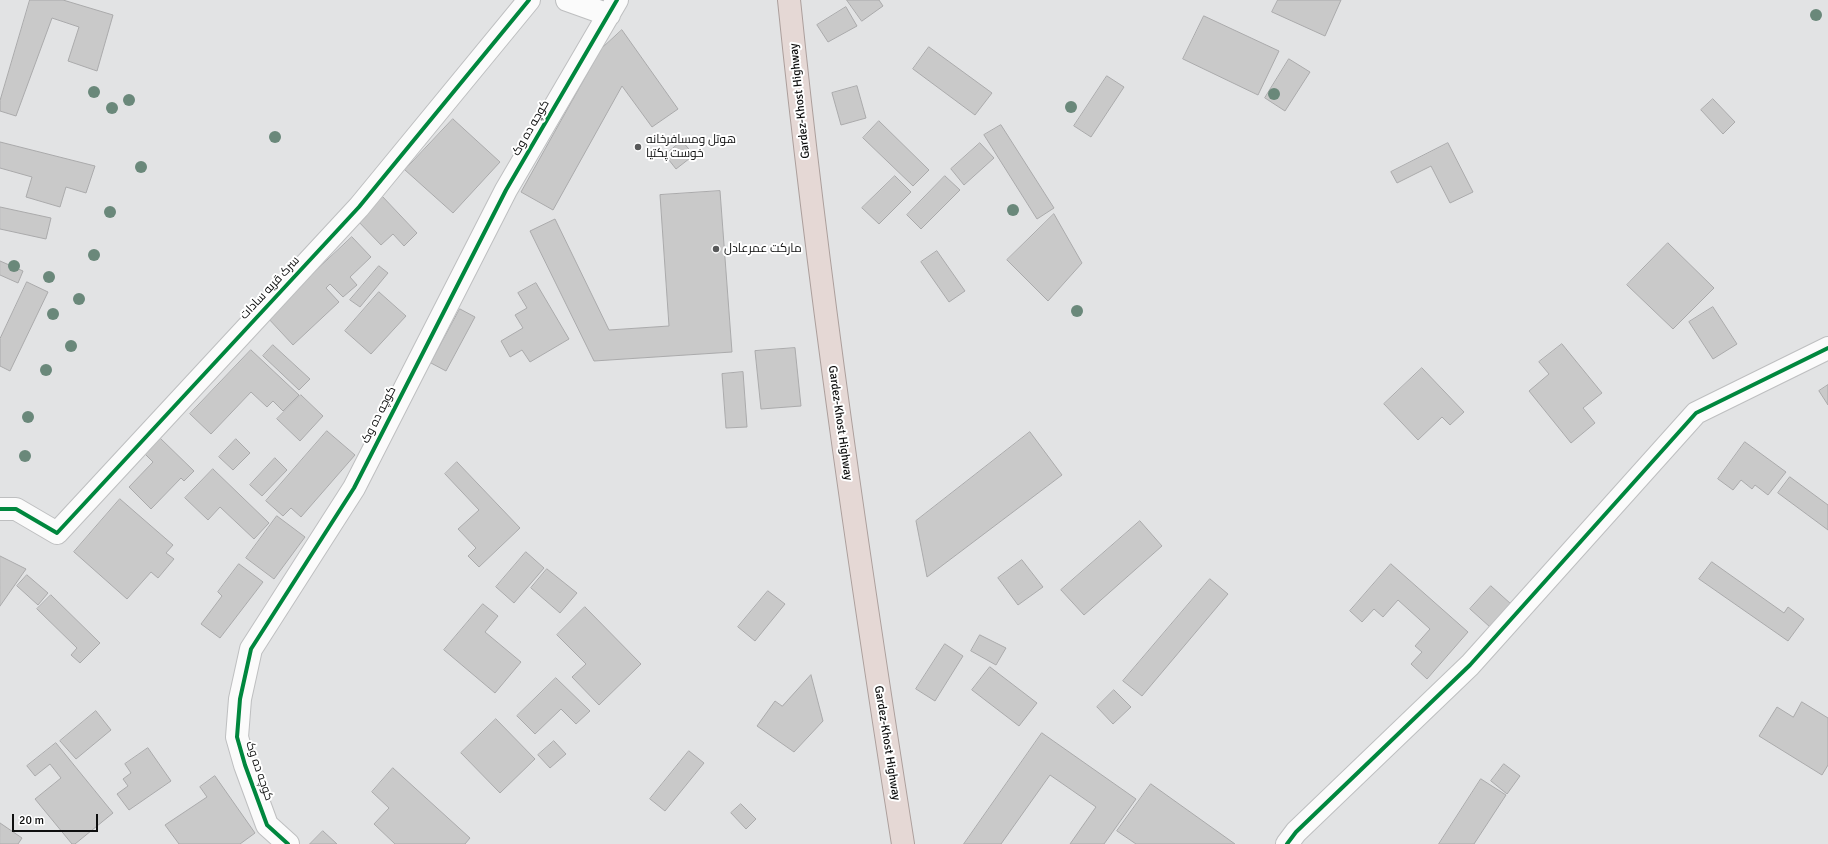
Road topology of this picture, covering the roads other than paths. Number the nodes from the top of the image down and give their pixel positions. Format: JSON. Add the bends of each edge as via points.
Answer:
{"nodes":[{"id":1,"x":529,"y":0,"type":"edge"},
{"id":2,"x":567,"y":0,"type":"edge"},
{"id":3,"x":789,"y":0,"type":"edge"},
{"id":4,"x":613,"y":7,"type":"edge"},
{"id":5,"x":1828,"y":348,"type":"edge"},
{"id":6,"x":0,"y":508,"type":"edge"},
{"id":7,"x":288,"y":844,"type":"edge"},
{"id":8,"x":903,"y":844,"type":"edge"},
{"id":9,"x":1287,"y":844,"type":"edge"}],
"edges":[{"from":1,"to":6,"type":"street","name":"سرک قریه سادات","via":[[359,207],[57,533],[16,509]]},
{"from":2,"to":4,"type":"street"},
{"from":3,"to":8,"type":"highway","name":"Gardez-Khost Highway","via":[[801,120],[832,362],[866,612]]},
{"from":4,"to":7,"type":"street","name":"کوچه ده وک","via":[[506,190],[354,488],[251,648],[240,699],[237,737],[267,825]]},
{"from":5,"to":9,"type":"street","via":[[1696,413],[1470,665],[1296,832]]}]}
